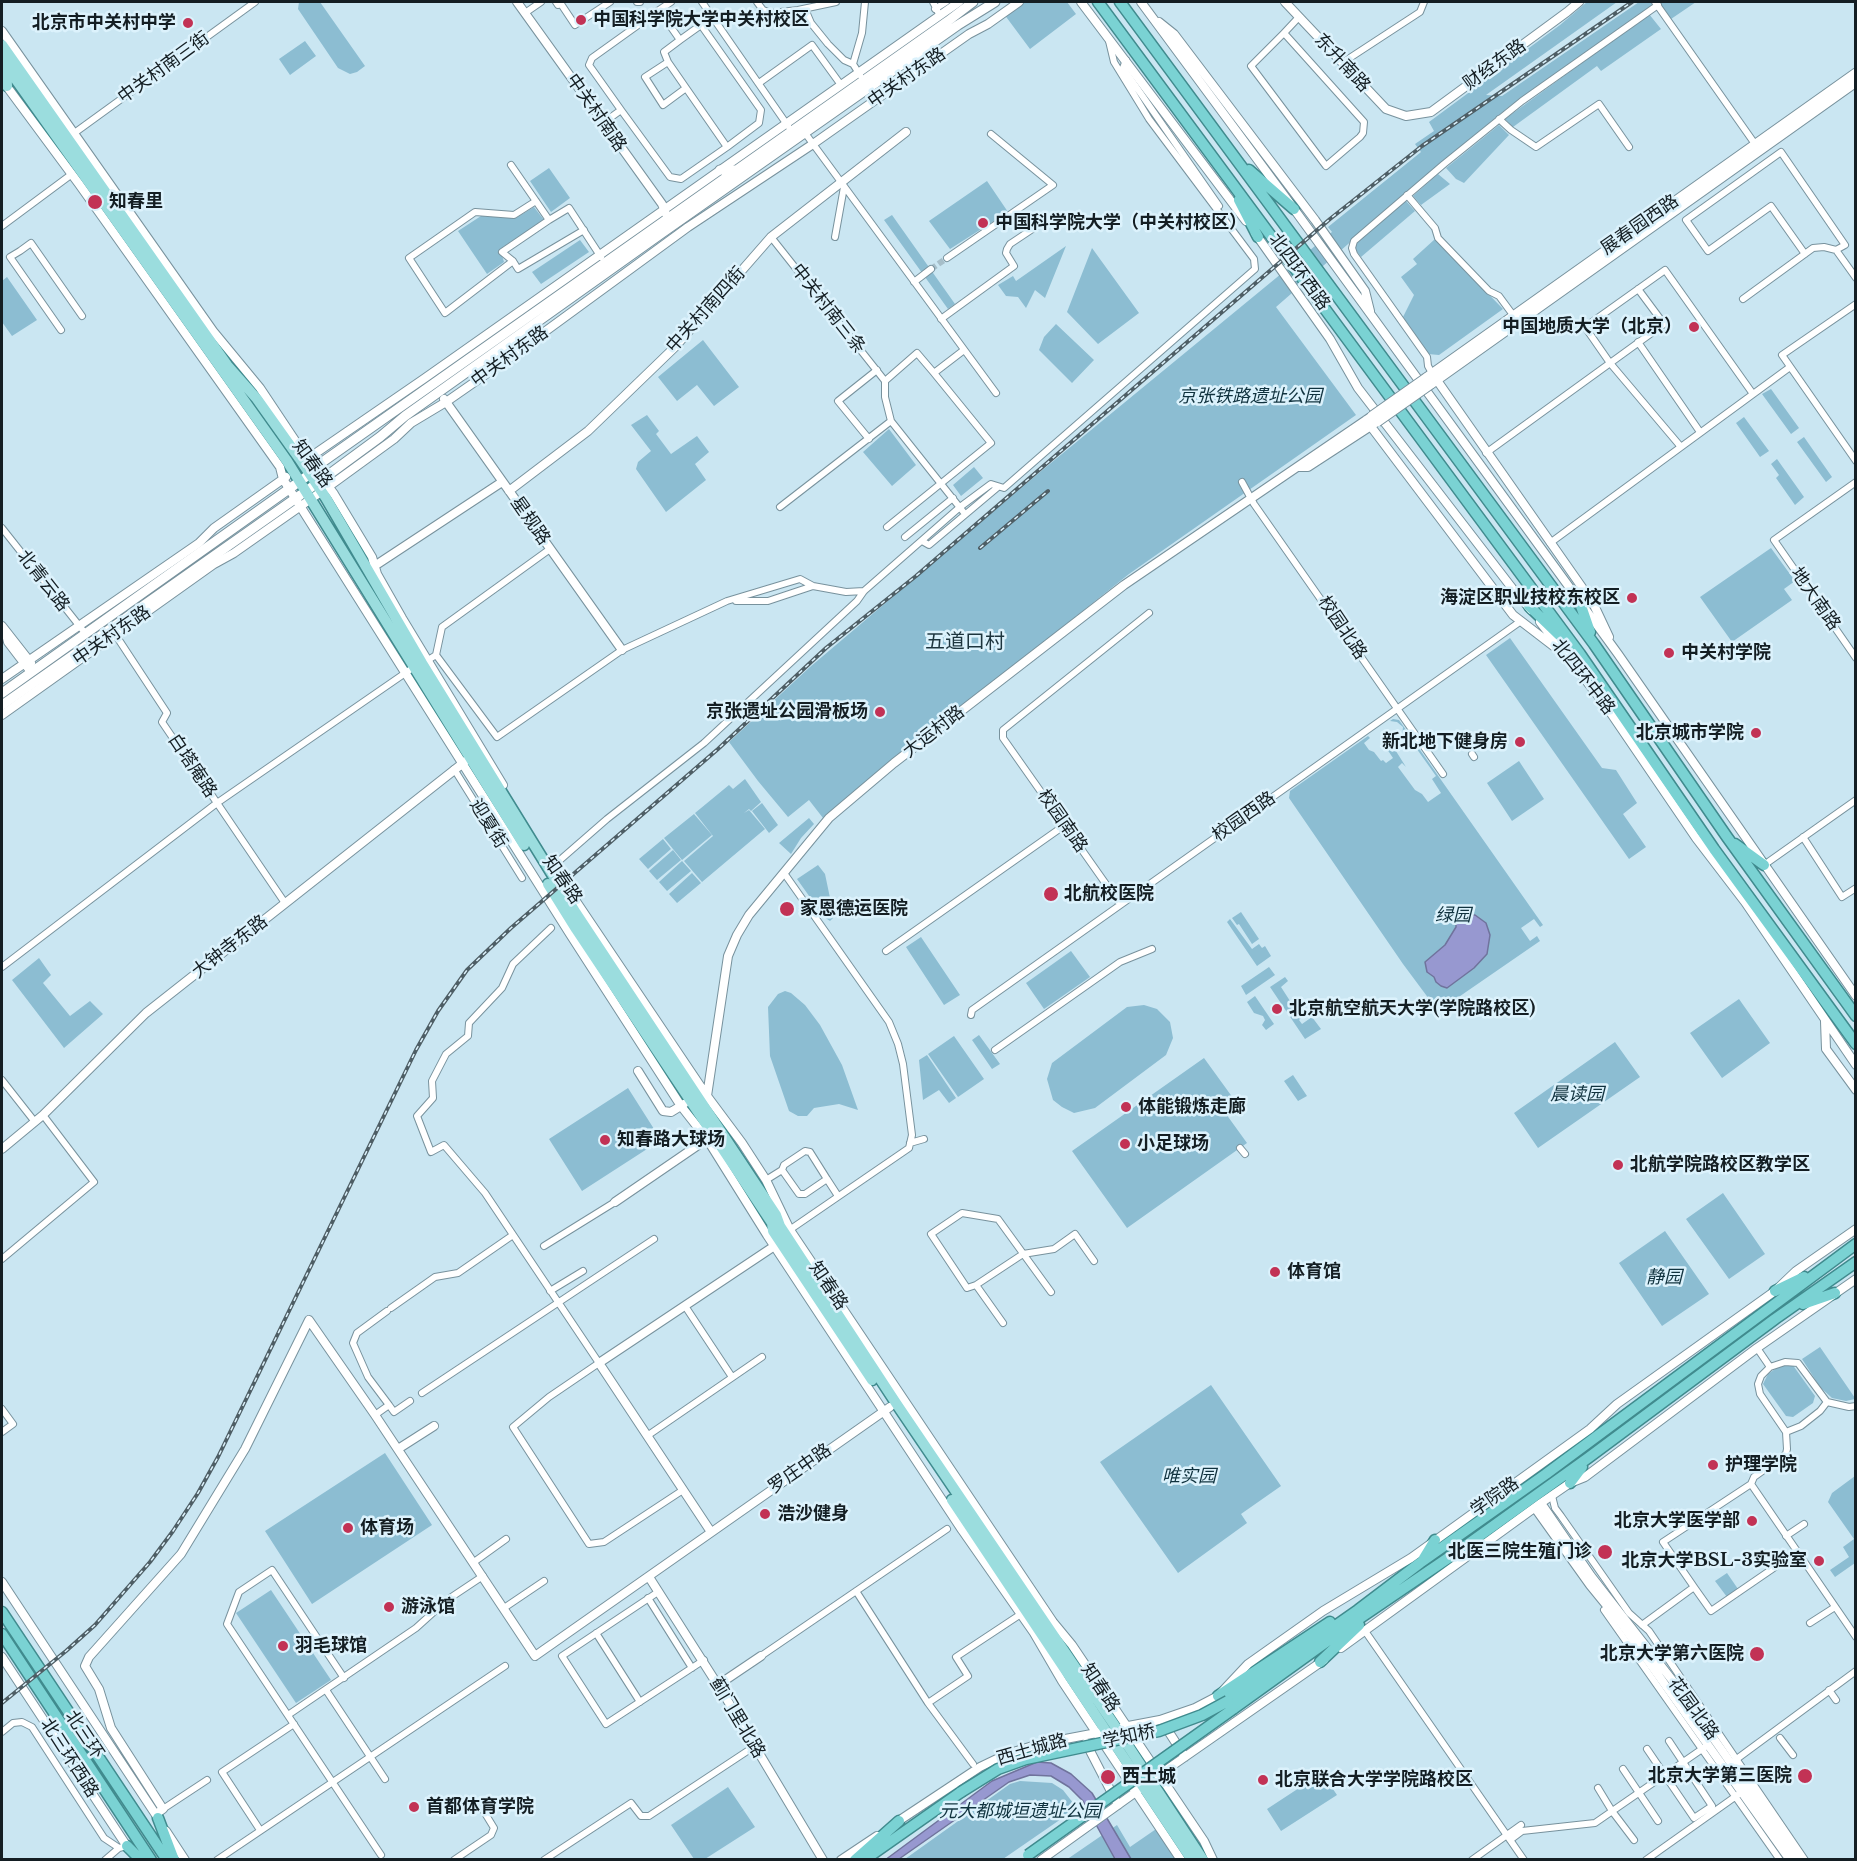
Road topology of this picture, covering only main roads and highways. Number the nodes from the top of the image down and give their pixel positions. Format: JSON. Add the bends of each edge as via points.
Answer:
{"nodes":[{"id":1,"x":973,"y":2,"type":"edge"},
{"id":2,"x":995,"y":2,"type":"edge"},
{"id":3,"x":1098,"y":2,"type":"edge"},
{"id":4,"x":1120,"y":2,"type":"edge"},
{"id":5,"x":2,"y":45,"type":"edge"},
{"id":6,"x":4,"y":63,"type":"edge"},
{"id":7,"x":1856,"y":73,"type":"edge"},
{"id":8,"x":4,"y":82,"type":"edge"},
{"id":9,"x":1856,"y":82,"type":"edge"},
{"id":10,"x":1233,"y":156,"type":"junction"},
{"id":11,"x":720,"y":170,"type":"road end"},
{"id":12,"x":736,"y":170,"type":"junction"},
{"id":13,"x":1225,"y":173,"type":"junction"},
{"id":14,"x":1294,"y":209,"type":"road end"},
{"id":15,"x":669,"y":218,"type":"junction"},
{"id":16,"x":137,"y":225,"type":"road end"},
{"id":17,"x":1258,"y":237,"type":"road end"},
{"id":18,"x":144,"y":249,"type":"junction"},
{"id":19,"x":1431,"y":379,"type":"junction"},
{"id":20,"x":1372,"y":421,"type":"road end"},
{"id":21,"x":1448,"y":448,"type":"joint"},
{"id":22,"x":1435,"y":457,"type":"joint"},
{"id":23,"x":316,"y":476,"type":"junction"},
{"id":24,"x":297,"y":477,"type":"junction"},
{"id":25,"x":303,"y":499,"type":"junction"},
{"id":26,"x":363,"y":574,"type":"junction"},
{"id":27,"x":1580,"y":603,"type":"road end"},
{"id":28,"x":1529,"y":606,"type":"road end"},
{"id":29,"x":1594,"y":644,"type":"junction"},
{"id":30,"x":1580,"y":654,"type":"junction"},
{"id":31,"x":417,"y":666,"type":"junction"},
{"id":32,"x":2,"y":693,"type":"edge"},
{"id":33,"x":2,"y":705,"type":"edge"},
{"id":34,"x":1727,"y":837,"type":"junction"},
{"id":35,"x":1714,"y":849,"type":"junction"},
{"id":36,"x":1764,"y":865,"type":"road end"},
{"id":37,"x":1745,"y":902,"type":"road end"},
{"id":38,"x":1856,"y":1016,"type":"edge"},
{"id":39,"x":1856,"y":1044,"type":"edge"},
{"id":40,"x":1856,"y":1244,"type":"edge"},
{"id":41,"x":1856,"y":1262,"type":"edge"},
{"id":42,"x":1820,"y":1269,"type":"junction"},
{"id":43,"x":1775,"y":1291,"type":"road end"},
{"id":44,"x":1835,"y":1293,"type":"road end"},
{"id":45,"x":1795,"y":1307,"type":"junction"},
{"id":46,"x":1588,"y":1458,"type":"junction"},
{"id":47,"x":1570,"y":1484,"type":"road end"},
{"id":48,"x":1435,"y":1540,"type":"road end"},
{"id":49,"x":1473,"y":1551,"type":"road end"},
{"id":50,"x":1457,"y":1552,"type":"junction"},
{"id":51,"x":1420,"y":1563,"type":"junction"},
{"id":52,"x":1376,"y":1608,"type":"junction"},
{"id":53,"x":2,"y":1611,"type":"edge"},
{"id":54,"x":2,"y":1634,"type":"edge"},
{"id":55,"x":1320,"y":1662,"type":"road end"},
{"id":56,"x":1226,"y":1702,"type":"junction"},
{"id":57,"x":1147,"y":1783,"type":"junction"},
{"id":58,"x":159,"y":1814,"type":"road end"},
{"id":59,"x":899,"y":1821,"type":"road end"},
{"id":60,"x":123,"y":1847,"type":"road end"},
{"id":61,"x":1025,"y":1857,"type":"edge"},
{"id":62,"x":141,"y":1860,"type":"edge"},
{"id":63,"x":151,"y":1860,"type":"edge"},
{"id":64,"x":167,"y":1860,"type":"edge"},
{"id":65,"x":174,"y":1860,"type":"edge"},
{"id":66,"x":855,"y":1860,"type":"edge"},
{"id":67,"x":864,"y":1860,"type":"edge"},
{"id":68,"x":1192,"y":1860,"type":"edge"},
{"id":69,"x":1203,"y":1860,"type":"edge"}],
"edges":[{"from":1,"to":12,"type":"main road","name":"中关村东路","via":[[789,127]]},
{"from":2,"to":15,"type":"main road","name":"中关村东路","via":[[805,133]]},
{"from":3,"to":13,"type":"highway","name":"北四环西路"},
{"from":4,"to":10,"type":"highway","name":"北四环西路"},
{"from":5,"to":18,"type":"main road","name":"知春路"},
{"from":6,"to":8,"type":"main road"},
{"from":6,"to":24,"type":"main road","name":"知春路"},
{"from":7,"to":19,"type":"main road","name":"展春园西路","via":[[1513,315]]},
{"from":9,"to":19,"type":"main road","name":"展春园西路"},
{"from":10,"to":14,"type":"highway"},
{"from":10,"to":21,"type":"highway","name":"北四环西路"},
{"from":11,"to":12,"type":"main road"},
{"from":12,"to":15,"type":"main road","name":"中关村东路"},
{"from":13,"to":17,"type":"highway"},
{"from":13,"to":22,"type":"highway","name":"北四环西路"},
{"from":15,"to":23,"type":"main road","name":"中关村东路","via":[[438,392]]},
{"from":15,"to":23,"type":"main road","name":"中关村东路","via":[[602,259],[321,463]]},
{"from":16,"to":18,"type":"main road"},
{"from":18,"to":23,"type":"main road","name":"知春路","via":[[227,365]]},
{"from":19,"to":20,"type":"main road","name":"大运村路","bridge":true},
{"from":21,"to":29,"type":"highway","name":"北四环中路"},
{"from":22,"to":30,"type":"highway","name":"北四环中路"},
{"from":23,"to":24,"type":"main road","name":"中关村东路"},
{"from":23,"to":25,"type":"main road","name":"中关村东路"},
{"from":23,"to":26,"type":"main road","name":"知春路"},
{"from":24,"to":25,"type":"main road","name":"知春路"},
{"from":24,"to":32,"type":"main road","name":"中关村东路","via":[[289,488]]},
{"from":25,"to":26,"type":"main road","name":"知春路"},
{"from":25,"to":33,"type":"main road","name":"中关村东路"},
{"from":26,"to":31,"type":"main road","name":"知春路"},
{"from":26,"to":31,"type":"main road","name":"知春路","via":[[397,615]]},
{"from":27,"to":29,"type":"highway"},
{"from":28,"to":30,"type":"highway"},
{"from":29,"to":34,"type":"highway","name":"北四环中路"},
{"from":30,"to":35,"type":"highway","name":"北四环中路"},
{"from":31,"to":57,"type":"main road","name":"知春路","via":[[576,929],[776,1215],[782,1238],[890,1407]]},
{"from":34,"to":36,"type":"highway"},
{"from":34,"to":38,"type":"highway","name":"北四环中路"},
{"from":35,"to":37,"type":"highway"},
{"from":35,"to":39,"type":"highway","name":"北四环中路"},
{"from":40,"to":42,"type":"highway","name":"学院路"},
{"from":41,"to":45,"type":"highway","name":"学院路"},
{"from":42,"to":43,"type":"highway"},
{"from":42,"to":51,"type":"highway","name":"学院路"},
{"from":44,"to":45,"type":"highway"},
{"from":45,"to":46,"type":"highway","name":"学院路"},
{"from":46,"to":47,"type":"highway"},
{"from":46,"to":50,"type":"highway","name":"学院路"},
{"from":48,"to":51,"type":"highway"},
{"from":49,"to":50,"type":"highway"},
{"from":50,"to":52,"type":"highway","name":"学院路"},
{"from":51,"to":56,"type":"highway","name":"学院路"},
{"from":52,"to":55,"type":"highway"},
{"from":52,"to":56,"type":"highway","name":"学院路"},
{"from":53,"to":64,"type":"highway","name":"北三环"},
{"from":54,"to":63,"type":"highway","name":"北三环"},
{"from":56,"to":61,"type":"highway","name":"学知桥","bridge":true},
{"from":56,"to":67,"type":"highway","name":"学知桥","bridge":true,"via":[[1159,1731],[1026,1759],[998,1769]]},
{"from":57,"to":68,"type":"main road"},
{"from":57,"to":69,"type":"main road"},
{"from":58,"to":65,"type":"highway"},
{"from":59,"to":66,"type":"highway"},
{"from":60,"to":62,"type":"highway"}]}
